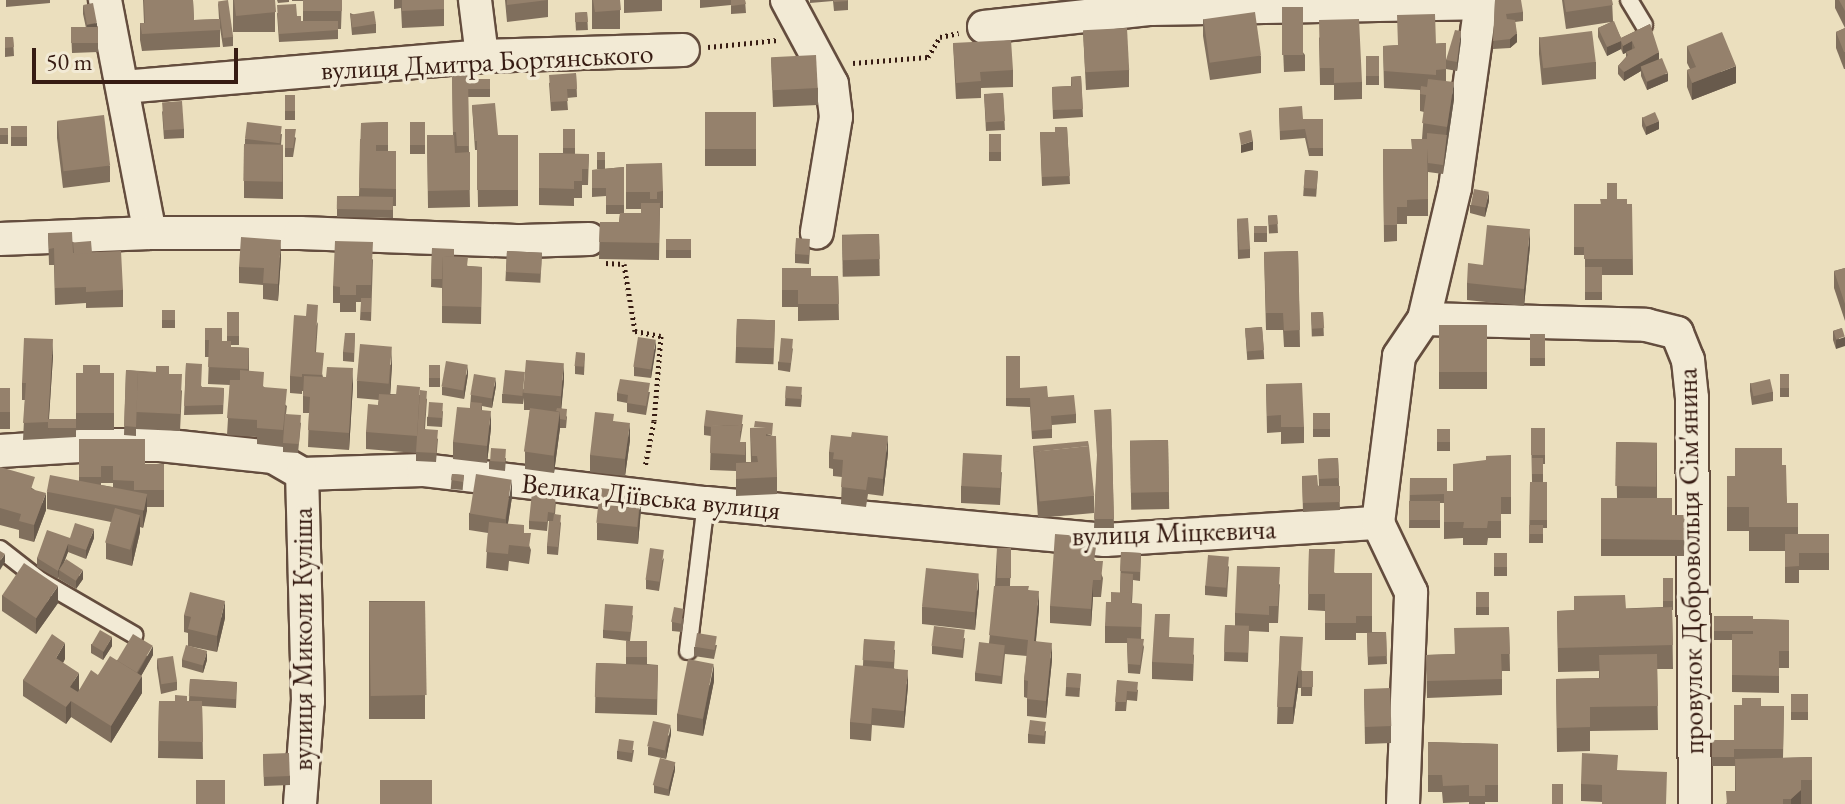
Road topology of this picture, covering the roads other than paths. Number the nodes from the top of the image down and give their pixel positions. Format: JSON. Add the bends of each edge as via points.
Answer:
{"nodes":[{"id":1,"x":105,"y":0,"type":"edge"},
{"id":2,"x":475,"y":0,"type":"edge"},
{"id":3,"x":787,"y":0,"type":"edge"},
{"id":4,"x":1629,"y":0,"type":"edge"},
{"id":5,"x":1482,"y":2,"type":"edge"},
{"id":6,"x":1150,"y":5,"type":"edge"},
{"id":7,"x":1644,"y":25,"type":"edge"},
{"id":8,"x":984,"y":27,"type":"dead end"},
{"id":9,"x":683,"y":50,"type":"road end"},
{"id":10,"x":482,"y":56,"type":"junction"},
{"id":11,"x":123,"y":87,"type":"junction"},
{"id":12,"x":817,"y":232,"type":"dead end"},
{"id":13,"x":150,"y":233,"type":"junction"},
{"id":14,"x":0,"y":239,"type":"edge"},
{"id":15,"x":589,"y":239,"type":"road end"},
{"id":16,"x":1424,"y":319,"type":"junction"},
{"id":17,"x":0,"y":451,"type":"edge"},
{"id":18,"x":302,"y":474,"type":"junction"},
{"id":19,"x":706,"y":503,"type":"junction"},
{"id":20,"x":828,"y":516,"type":"joint"},
{"id":21,"x":1378,"y":523,"type":"junction"},
{"id":22,"x":0,"y":549,"type":"edge"},
{"id":23,"x":134,"y":635,"type":"edge"},
{"id":24,"x":688,"y":651,"type":"dead end"},
{"id":25,"x":300,"y":804,"type":"edge"},
{"id":26,"x":1403,"y":804,"type":"edge"},
{"id":27,"x":1695,"y":804,"type":"edge"}],
"edges":[{"from":1,"to":11,"type":"street"},
{"from":2,"to":10,"type":"street"},
{"from":3,"to":12,"type":"street","via":[[832,84],[836,117]]},
{"from":4,"to":7,"type":"lane"},
{"from":5,"to":6,"type":"street"},
{"from":5,"to":16,"type":"street","via":[[1455,188]]},
{"from":6,"to":8,"type":"street"},
{"from":9,"to":10,"type":"street","name":"вулиця Дмитра Бортянського"},
{"from":10,"to":11,"type":"street","name":"вулиця Дмитра Бортянського"},
{"from":11,"to":13,"type":"street"},
{"from":13,"to":14,"type":"street"},
{"from":13,"to":15,"type":"street"},
{"from":16,"to":21,"type":"street","via":[[1399,356]]},
{"from":16,"to":27,"type":"street","name":"провулок Добровольця Сім'янина","via":[[1646,325],[1677,333],[1688,360],[1692,398]]},
{"from":17,"to":18,"type":"street","name":"Велика Діївська вулиця","via":[[160,445],[273,457]]},
{"from":18,"to":19,"type":"street","name":"Велика Діївська вулиця","via":[[423,470]]},
{"from":18,"to":25,"type":"street","name":"вулиця Миколи Куліша","via":[[308,701]]},
{"from":19,"to":20,"type":"street","name":"Велика Діївська вулиця"},
{"from":19,"to":24,"type":"lane"},
{"from":20,"to":21,"type":"street","name":"вулиця Міцкевича","via":[[1105,540]]},
{"from":21,"to":26,"type":"street","via":[[1411,592]]},
{"from":22,"to":23,"type":"lane","via":[[41,581]]}]}
